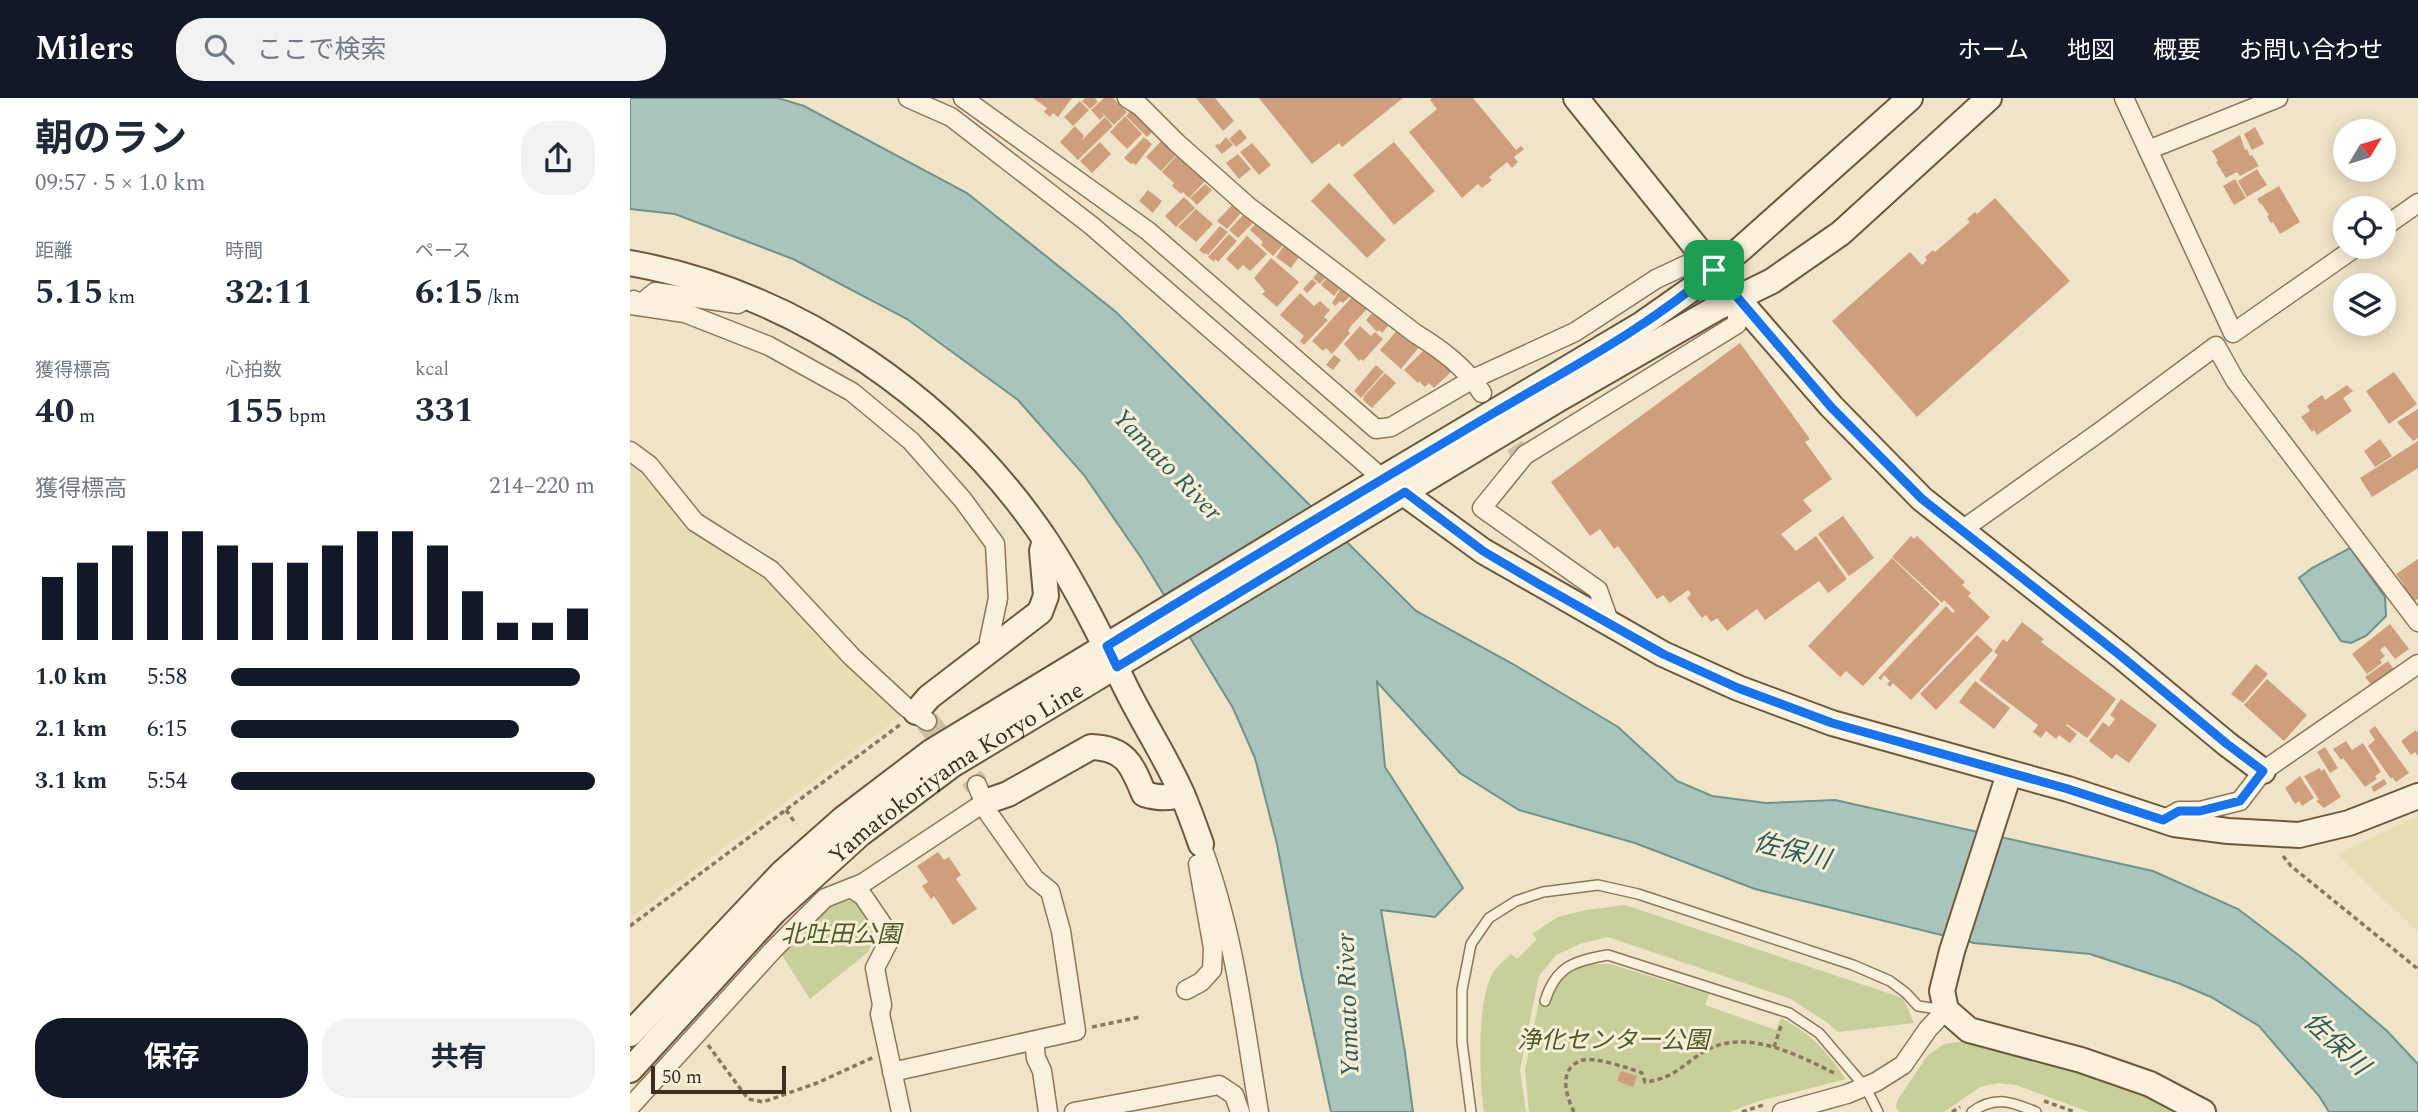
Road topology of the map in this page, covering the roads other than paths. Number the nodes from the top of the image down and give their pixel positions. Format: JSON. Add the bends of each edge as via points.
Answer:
{"nodes":[{"id":1,"x":908,"y":98,"type":"edge"},
{"id":2,"x":963,"y":98,"type":"edge"},
{"id":3,"x":1127,"y":98,"type":"edge"},
{"id":4,"x":1576,"y":98,"type":"edge"},
{"id":5,"x":1910,"y":98,"type":"edge"},
{"id":6,"x":1989,"y":98,"type":"edge"},
{"id":7,"x":2124,"y":98,"type":"edge"},
{"id":8,"x":2278,"y":98,"type":"edge"},
{"id":9,"x":2148,"y":150,"type":"junction"},
{"id":10,"x":2418,"y":203,"type":"edge"},
{"id":11,"x":2396,"y":219,"type":"edge"},
{"id":12,"x":2339,"y":259,"type":"edge"},
{"id":13,"x":630,"y":263,"type":"edge"},
{"id":14,"x":1714,"y":270,"type":"junction"},
{"id":15,"x":747,"y":298,"type":"junction"},
{"id":16,"x":1737,"y":298,"type":"junction"},
{"id":17,"x":633,"y":302,"type":"edge"},
{"id":18,"x":1477,"y":386,"type":"junction"},
{"id":19,"x":630,"y":452,"type":"edge"},
{"id":20,"x":1405,"y":492,"type":"junction"},
{"id":21,"x":1373,"y":494,"type":"junction"},
{"id":22,"x":1962,"y":530,"type":"junction"},
{"id":23,"x":1045,"y":540,"type":"junction"},
{"id":24,"x":2418,"y":622,"type":"edge"},
{"id":25,"x":1610,"y":624,"type":"junction"},
{"id":26,"x":990,"y":651,"type":"junction"},
{"id":27,"x":1121,"y":651,"type":"junction"},
{"id":28,"x":2418,"y":664,"type":"edge"},
{"id":29,"x":922,"y":717,"type":"joint"},
{"id":30,"x":2263,"y":771,"type":"junction"},
{"id":31,"x":2008,"y":774,"type":"junction"},
{"id":32,"x":981,"y":793,"type":"junction"},
{"id":33,"x":1182,"y":794,"type":"junction"},
{"id":34,"x":2418,"y":796,"type":"edge"},
{"id":35,"x":2163,"y":820,"type":"junction"},
{"id":36,"x":1201,"y":844,"type":"junction"},
{"id":37,"x":852,"y":888,"type":"junction"},
{"id":38,"x":1186,"y":990,"type":"dead end"},
{"id":39,"x":1545,"y":1001,"type":"dead end"},
{"id":40,"x":1946,"y":1010,"type":"junction"},
{"id":41,"x":630,"y":1034,"type":"edge"},
{"id":42,"x":1034,"y":1041,"type":"junction"},
{"id":43,"x":630,"y":1070,"type":"edge"},
{"id":44,"x":892,"y":1072,"type":"junction"},
{"id":45,"x":1866,"y":1088,"type":"junction"},
{"id":46,"x":630,"y":1107,"type":"edge"},
{"id":47,"x":901,"y":1112,"type":"edge"},
{"id":48,"x":1048,"y":1112,"type":"edge"},
{"id":49,"x":1074,"y":1112,"type":"edge"},
{"id":50,"x":1240,"y":1112,"type":"edge"},
{"id":51,"x":1259,"y":1112,"type":"edge"},
{"id":52,"x":1471,"y":1112,"type":"edge"},
{"id":53,"x":1782,"y":1112,"type":"edge"},
{"id":54,"x":1878,"y":1112,"type":"edge"},
{"id":55,"x":1972,"y":1112,"type":"edge"},
{"id":56,"x":2036,"y":1112,"type":"edge"},
{"id":57,"x":2203,"y":1112,"type":"edge"}],
"edges":[{"from":1,"to":21,"type":"street","via":[[951,117],[1092,226]]},
{"from":2,"to":18,"type":"street","via":[[1148,231],[1376,429],[1391,427]]},
{"from":3,"to":18,"type":"street","via":[[1249,206],[1442,350]]},
{"from":4,"to":14,"type":"main road"},
{"from":5,"to":14,"type":"main road","name":"Yamatokoriyama Koryo Line"},
{"from":6,"to":16,"type":"main road","name":"Yamatokoriyama Koryo Line","via":[[1841,233],[1772,281]]},
{"from":7,"to":9,"type":"street"},
{"from":8,"to":9,"type":"street"},
{"from":9,"to":12,"type":"street","via":[[2233,333]]},
{"from":10,"to":11,"type":"street"},
{"from":13,"to":15,"type":"main road"},
{"from":14,"to":16,"type":"main road"},
{"from":14,"to":18,"type":"street","via":[[1686,265],[1656,279],[1575,332]]},
{"from":14,"to":21,"type":"main road","name":"Yamatokoriyama Koryo Line","via":[[1642,324]]},
{"from":15,"to":17,"type":"street","via":[[738,304],[655,292]]},
{"from":15,"to":23,"type":"main road","via":[[790,316],[895,382],[956,433]]},
{"from":16,"to":20,"type":"main road","name":"Yamatokoriyama Koryo Line"},
{"from":16,"to":22,"type":"main road","via":[[1831,407],[1922,499]]},
{"from":16,"to":25,"type":"street","via":[[1737,324],[1522,453],[1482,508],[1598,590]]},
{"from":17,"to":26,"type":"street","via":[[685,313],[769,346],[852,392],[911,441],[995,544],[998,598]]},
{"from":19,"to":29,"type":"street","via":[[649,465],[695,522],[771,570],[852,657]]},
{"from":20,"to":21,"type":"main road"},
{"from":20,"to":21,"type":"main road","name":"Yamatokoriyama Koryo Line"},
{"from":20,"to":25,"type":"main road","via":[[1483,551]]},
{"from":21,"to":27,"type":"main road","name":"Yamatokoriyama Koryo Line"},
{"from":22,"to":24,"type":"street","via":[[2216,346],[2235,380]]},
{"from":22,"to":30,"type":"main road"},
{"from":23,"to":26,"type":"main road","via":[[1046,596],[1040,612]]},
{"from":23,"to":27,"type":"main road"},
{"from":25,"to":31,"type":"main road","via":[[1738,688],[1821,719]]},
{"from":26,"to":29,"type":"main road","via":[[929,697]]},
{"from":27,"to":33,"type":"main road"},
{"from":27,"to":41,"type":"main road","name":"Yamatokoriyama Koryo Line","via":[[931,752],[842,819],[782,873]]},
{"from":27,"to":43,"type":"main road","name":"Yamatokoriyama Koryo Line","via":[[952,765],[860,834],[774,912]]},
{"from":28,"to":30,"type":"street"},
{"from":30,"to":35,"type":"street","via":[[2240,801],[2179,811]]},
{"from":31,"to":35,"type":"main road"},
{"from":31,"to":40,"type":"main road","via":[[1952,951],[1942,991]]},
{"from":32,"to":33,"type":"main road","via":[[1007,794],[1091,747],[1104,747],[1119,752],[1132,765],[1144,794],[1156,798]]},
{"from":32,"to":37,"type":"street"},
{"from":32,"to":42,"type":"street","via":[[989,814],[1035,878],[1050,891],[1061,931],[1076,1031]]},
{"from":33,"to":36,"type":"main road"},
{"from":34,"to":35,"type":"main road","via":[[2349,823],[2299,835]]},
{"from":36,"to":38,"type":"street","via":[[1196,853],[1213,948],[1212,970]]},
{"from":36,"to":51,"type":"street","via":[[1234,956]]},
{"from":37,"to":44,"type":"street","via":[[863,896],[891,937],[875,968]]},
{"from":37,"to":46,"type":"street","via":[[825,898]]},
{"from":39,"to":45,"type":"lane","via":[[1551,983],[1567,966],[1608,955],[1788,1013],[1819,1033]]},
{"from":40,"to":45,"type":"street","via":[[1903,1065]]},
{"from":40,"to":52,"type":"lane","via":[[1918,1006],[1890,981],[1853,965],[1638,894],[1598,885],[1543,892],[1516,901],[1489,918],[1471,944],[1462,990],[1462,1042]]},
{"from":40,"to":57,"type":"main road","via":[[1969,1030],[2150,1084]]},
{"from":42,"to":44,"type":"street"},
{"from":42,"to":48,"type":"street"},
{"from":44,"to":47,"type":"street"},
{"from":45,"to":53,"type":"street"},
{"from":45,"to":54,"type":"lane"},
{"from":49,"to":50,"type":"street","via":[[1219,1085],[1234,1095]]},
{"from":55,"to":56,"type":"lane","via":[[2011,1101]]}]}
